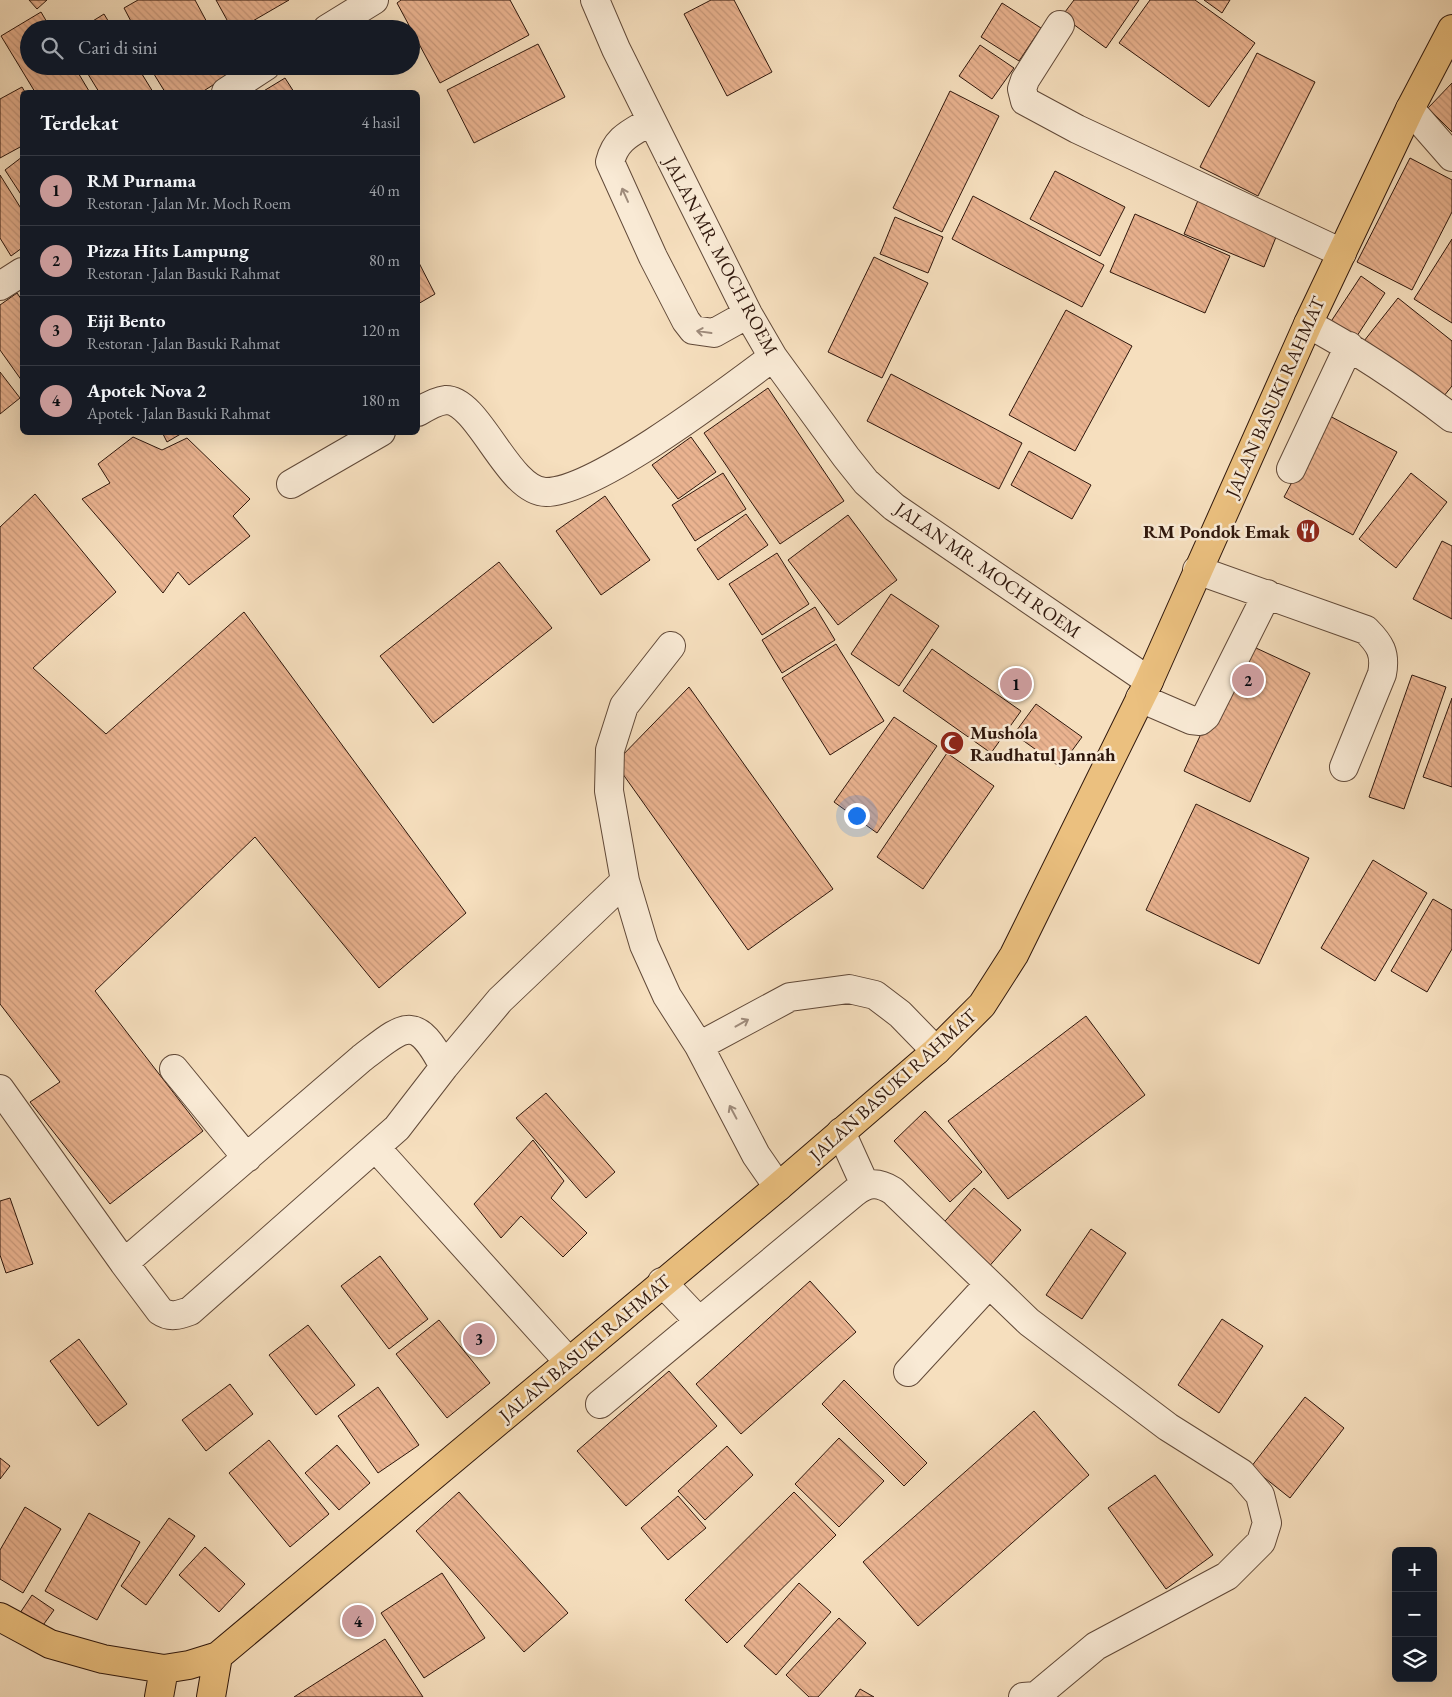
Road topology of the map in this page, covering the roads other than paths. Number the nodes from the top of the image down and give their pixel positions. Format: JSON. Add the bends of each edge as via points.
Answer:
{"nodes":[{"id":1,"x":374,"y":0,"type":"edge"},
{"id":2,"x":595,"y":0,"type":"edge"},
{"id":3,"x":342,"y":20,"type":"edge"},
{"id":4,"x":1060,"y":25,"type":"dead end"},
{"id":5,"x":1452,"y":29,"type":"edge"},
{"id":6,"x":252,"y":75,"type":"edge"},
{"id":7,"x":229,"y":90,"type":"edge"},
{"id":8,"x":1410,"y":109,"type":"junction"},
{"id":9,"x":651,"y":120,"type":"junction"},
{"id":10,"x":1452,"y":157,"type":"edge"},
{"id":11,"x":1342,"y":253,"type":"junction"},
{"id":12,"x":20,"y":273,"type":"edge"},
{"id":13,"x":0,"y":286,"type":"edge"},
{"id":14,"x":748,"y":314,"type":"junction"},
{"id":15,"x":1308,"y":324,"type":"junction"},
{"id":16,"x":1349,"y":346,"type":"junction"},
{"id":17,"x":774,"y":357,"type":"junction"},
{"id":18,"x":420,"y":411,"type":"edge"},
{"id":19,"x":1452,"y":418,"type":"edge"},
{"id":20,"x":376,"y":435,"type":"edge"},
{"id":21,"x":1291,"y":469,"type":"dead end"},
{"id":22,"x":291,"y":484,"type":"dead end"},
{"id":23,"x":1197,"y":570,"type":"junction"},
{"id":24,"x":1267,"y":594,"type":"junction"},
{"id":25,"x":671,"y":646,"type":"dead end"},
{"id":26,"x":1145,"y":690,"type":"junction"},
{"id":27,"x":1344,"y":767,"type":"dead end"},
{"id":28,"x":625,"y":881,"type":"junction"},
{"id":29,"x":699,"y":1046,"type":"junction"},
{"id":30,"x":936,"y":1051,"type":"junction"},
{"id":31,"x":444,"y":1066,"type":"junction"},
{"id":32,"x":174,"y":1069,"type":"dead end"},
{"id":33,"x":0,"y":1089,"type":"edge"},
{"id":34,"x":841,"y":1132,"type":"junction"},
{"id":35,"x":376,"y":1148,"type":"junction"},
{"id":36,"x":247,"y":1158,"type":"junction"},
{"id":37,"x":865,"y":1185,"type":"junction"},
{"id":38,"x":778,"y":1187,"type":"junction"},
{"id":39,"x":124,"y":1263,"type":"junction"},
{"id":40,"x":662,"y":1282,"type":"junction"},
{"id":41,"x":989,"y":1284,"type":"junction"},
{"id":42,"x":699,"y":1321,"type":"junction"},
{"id":43,"x":569,"y":1362,"type":"junction"},
{"id":44,"x":908,"y":1372,"type":"dead end"},
{"id":45,"x":600,"y":1404,"type":"dead end"},
{"id":46,"x":0,"y":1617,"type":"edge"},
{"id":47,"x":218,"y":1656,"type":"junction"},
{"id":48,"x":164,"y":1669,"type":"junction"},
{"id":49,"x":159,"y":1697,"type":"edge"},
{"id":50,"x":211,"y":1697,"type":"edge"},
{"id":51,"x":1023,"y":1697,"type":"edge"}],
"edges":[{"from":1,"to":3,"type":"street"},
{"from":2,"to":9,"type":"street","name":"JALAN MR. MOCH ROEM"},
{"from":4,"to":11,"type":"street","via":[[1025,80],[1022,89],[1025,101],[1077,129]]},
{"from":5,"to":8,"type":"main road","name":"JALAN BASUKI RAHMAT"},
{"from":6,"to":7,"type":"street"},
{"from":8,"to":10,"type":"street"},
{"from":8,"to":11,"type":"main road","name":"JALAN BASUKI RAHMAT"},
{"from":9,"to":14,"type":"street","name":"JALAN MR. MOCH ROEM"},
{"from":14,"to":9,"type":"street","one_way":true,"via":[[714,333],[694,330],[686,321],[653,257],[610,162],[613,148],[623,137]]},
{"from":11,"to":15,"type":"main road","name":"JALAN BASUKI RAHMAT"},
{"from":12,"to":13,"type":"street"},
{"from":14,"to":17,"type":"street","name":"JALAN MR. MOCH ROEM"},
{"from":15,"to":16,"type":"street"},
{"from":15,"to":23,"type":"main road","name":"JALAN BASUKI RAHMAT"},
{"from":16,"to":19,"type":"street","via":[[1411,386]]},
{"from":16,"to":21,"type":"street"},
{"from":17,"to":18,"type":"street","via":[[643,448],[562,490],[545,492],[528,486],[464,408],[446,400]]},
{"from":17,"to":26,"type":"street","name":"JALAN MR. MOCH ROEM","via":[[866,482],[894,507]]},
{"from":20,"to":22,"type":"street"},
{"from":23,"to":24,"type":"street"},
{"from":23,"to":26,"type":"main road","name":"JALAN BASUKI RAHMAT"},
{"from":24,"to":26,"type":"street","name":"JALAN MR. MOCH ROEM","via":[[1206,716],[1200,721],[1191,720]]},
{"from":24,"to":27,"type":"street","via":[[1366,630],[1384,653],[1382,674]]},
{"from":25,"to":28,"type":"street","via":[[624,706],[610,750],[609,792]]},
{"from":26,"to":30,"type":"main road","name":"JALAN BASUKI RAHMAT","via":[[1014,955],[982,1005]]},
{"from":28,"to":29,"type":"street","via":[[644,945],[667,996]]},
{"from":28,"to":31,"type":"street","via":[[500,1000]]},
{"from":29,"to":30,"type":"street","one_way":true,"via":[[790,997],[849,989],[876,995]]},
{"from":38,"to":29,"type":"street","one_way":true,"via":[[756,1155]]},
{"from":30,"to":34,"type":"main road","name":"JALAN BASUKI RAHMAT"},
{"from":31,"to":35,"type":"street","via":[[397,1128]]},
{"from":31,"to":36,"type":"street","via":[[418,1030],[410,1028],[397,1032],[362,1058]]},
{"from":32,"to":36,"type":"street"},
{"from":33,"to":39,"type":"street"},
{"from":34,"to":37,"type":"street"},
{"from":34,"to":38,"type":"main road","name":"JALAN BASUKI RAHMAT"},
{"from":35,"to":39,"type":"street","via":[[190,1311],[174,1316],[160,1311]]},
{"from":35,"to":43,"type":"street"},
{"from":36,"to":39,"type":"street"},
{"from":37,"to":41,"type":"street","via":[[883,1185],[893,1191]]},
{"from":37,"to":42,"type":"street"},
{"from":38,"to":40,"type":"main road","name":"JALAN BASUKI RAHMAT"},
{"from":40,"to":42,"type":"street"},
{"from":40,"to":43,"type":"main road","name":"JALAN BASUKI RAHMAT"},
{"from":41,"to":44,"type":"street"},
{"from":41,"to":51,"type":"street","via":[[1028,1322],[1168,1427],[1241,1473],[1260,1495],[1267,1523],[1260,1542],[1227,1576],[1096,1646],[1036,1696]]},
{"from":42,"to":45,"type":"street"},
{"from":43,"to":47,"type":"main road","name":"JALAN BASUKI RAHMAT"},
{"from":46,"to":48,"type":"main road","name":"JALAN BASUKI RAHMAT","via":[[50,1644],[103,1659]]},
{"from":47,"to":48,"type":"main road","name":"JALAN BASUKI RAHMAT"},
{"from":47,"to":50,"type":"main road"},
{"from":48,"to":49,"type":"main road"}]}
